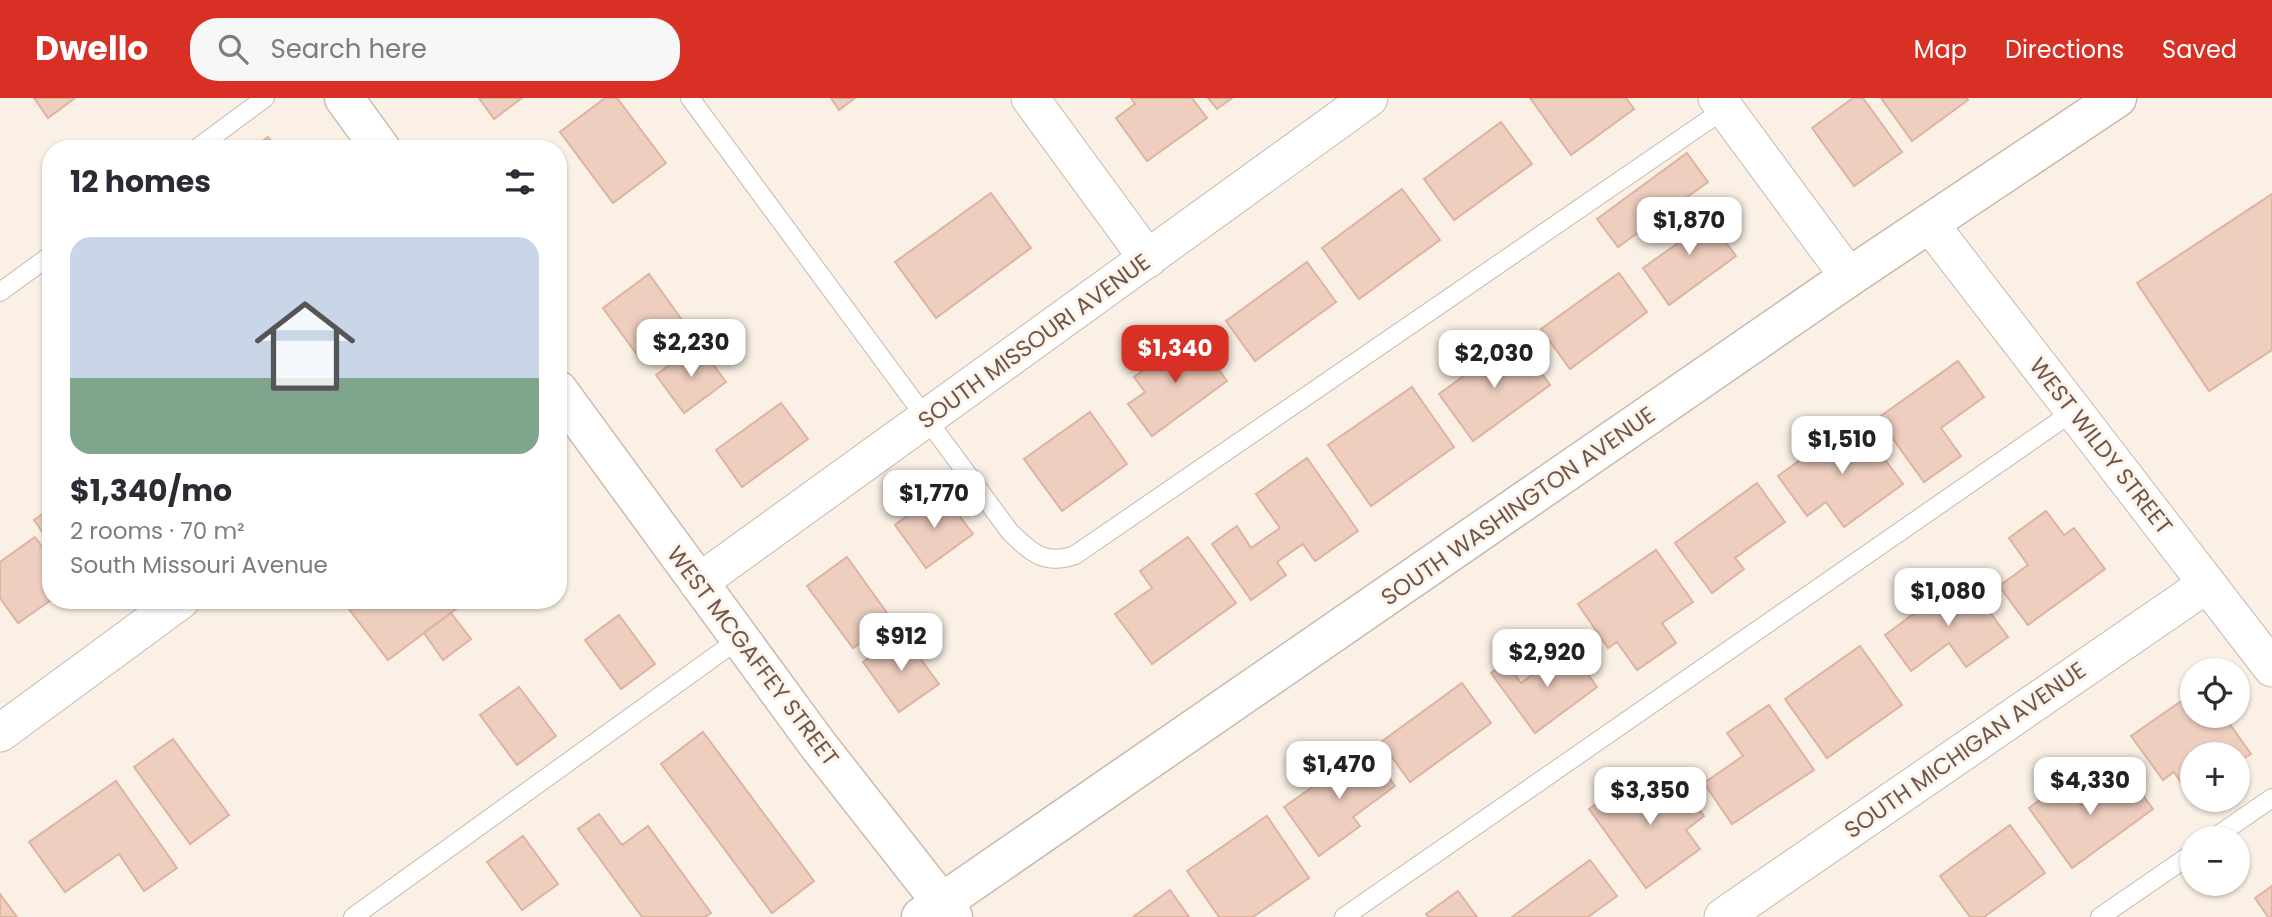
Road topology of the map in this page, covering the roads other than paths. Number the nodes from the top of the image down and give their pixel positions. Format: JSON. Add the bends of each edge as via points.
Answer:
{"nodes":[{"id":1,"x":265,"y":98,"type":"edge"},
{"id":2,"x":344,"y":98,"type":"edge"},
{"id":3,"x":690,"y":98,"type":"edge"},
{"id":4,"x":1030,"y":98,"type":"edge"},
{"id":5,"x":1369,"y":98,"type":"edge"},
{"id":6,"x":2117,"y":98,"type":"edge"},
{"id":7,"x":1727,"y":102,"type":"edge"},
{"id":8,"x":208,"y":140,"type":"edge"},
{"id":9,"x":374,"y":140,"type":"edge"},
{"id":10,"x":1929,"y":223,"type":"junction"},
{"id":11,"x":1148,"y":259,"type":"junction"},
{"id":12,"x":42,"y":262,"type":"edge"},
{"id":13,"x":1849,"y":277,"type":"junction"},
{"id":14,"x":0,"y":292,"type":"edge"},
{"id":15,"x":567,"y":402,"type":"edge"},
{"id":16,"x":2074,"y":411,"type":"junction"},
{"id":17,"x":926,"y":420,"type":"junction"},
{"id":18,"x":698,"y":583,"type":"junction"},
{"id":19,"x":2207,"y":583,"type":"junction"},
{"id":20,"x":169,"y":609,"type":"edge"},
{"id":21,"x":739,"y":639,"type":"junction"},
{"id":22,"x":2272,"y":668,"type":"edge"},
{"id":23,"x":0,"y":733,"type":"edge"},
{"id":24,"x":2272,"y":798,"type":"edge"},
{"id":25,"x":2231,"y":826,"type":"edge"},
{"id":26,"x":2180,"y":862,"type":"edge"},
{"id":27,"x":938,"y":912,"type":"edge"},
{"id":28,"x":353,"y":917,"type":"edge"},
{"id":29,"x":1344,"y":917,"type":"edge"},
{"id":30,"x":1723,"y":917,"type":"edge"},
{"id":31,"x":2100,"y":917,"type":"edge"}],
"edges":[{"from":1,"to":8,"type":"lane"},
{"from":2,"to":9,"type":"street"},
{"from":3,"to":17,"type":"lane"},
{"from":4,"to":11,"type":"street"},
{"from":5,"to":11,"type":"street","name":"SOUTH MISSOURI AVENUE"},
{"from":6,"to":10,"type":"street","name":"SOUTH WASHINGTON AVENUE"},
{"from":7,"to":13,"type":"street"},
{"from":7,"to":17,"type":"lane","via":[[1075,555],[1053,560],[1027,548]]},
{"from":10,"to":13,"type":"street","name":"SOUTH WASHINGTON AVENUE"},
{"from":10,"to":16,"type":"street","name":"WEST WILDY STREET"},
{"from":11,"to":17,"type":"street","name":"SOUTH MISSOURI AVENUE"},
{"from":12,"to":14,"type":"lane"},
{"from":13,"to":27,"type":"street","name":"SOUTH WASHINGTON AVENUE"},
{"from":15,"to":18,"type":"street","name":"WEST MCGAFFEY STREET"},
{"from":16,"to":19,"type":"street","name":"WEST WILDY STREET"},
{"from":16,"to":29,"type":"lane"},
{"from":17,"to":18,"type":"street","name":"SOUTH MISSOURI AVENUE"},
{"from":18,"to":21,"type":"street","name":"WEST MCGAFFEY STREET"},
{"from":19,"to":22,"type":"street","name":"WEST WILDY STREET"},
{"from":19,"to":30,"type":"street","name":"SOUTH MICHIGAN AVENUE"},
{"from":20,"to":23,"type":"street"},
{"from":21,"to":27,"type":"street","name":"WEST MCGAFFEY STREET"},
{"from":21,"to":28,"type":"lane"},
{"from":24,"to":25,"type":"lane"},
{"from":26,"to":31,"type":"lane"}]}
